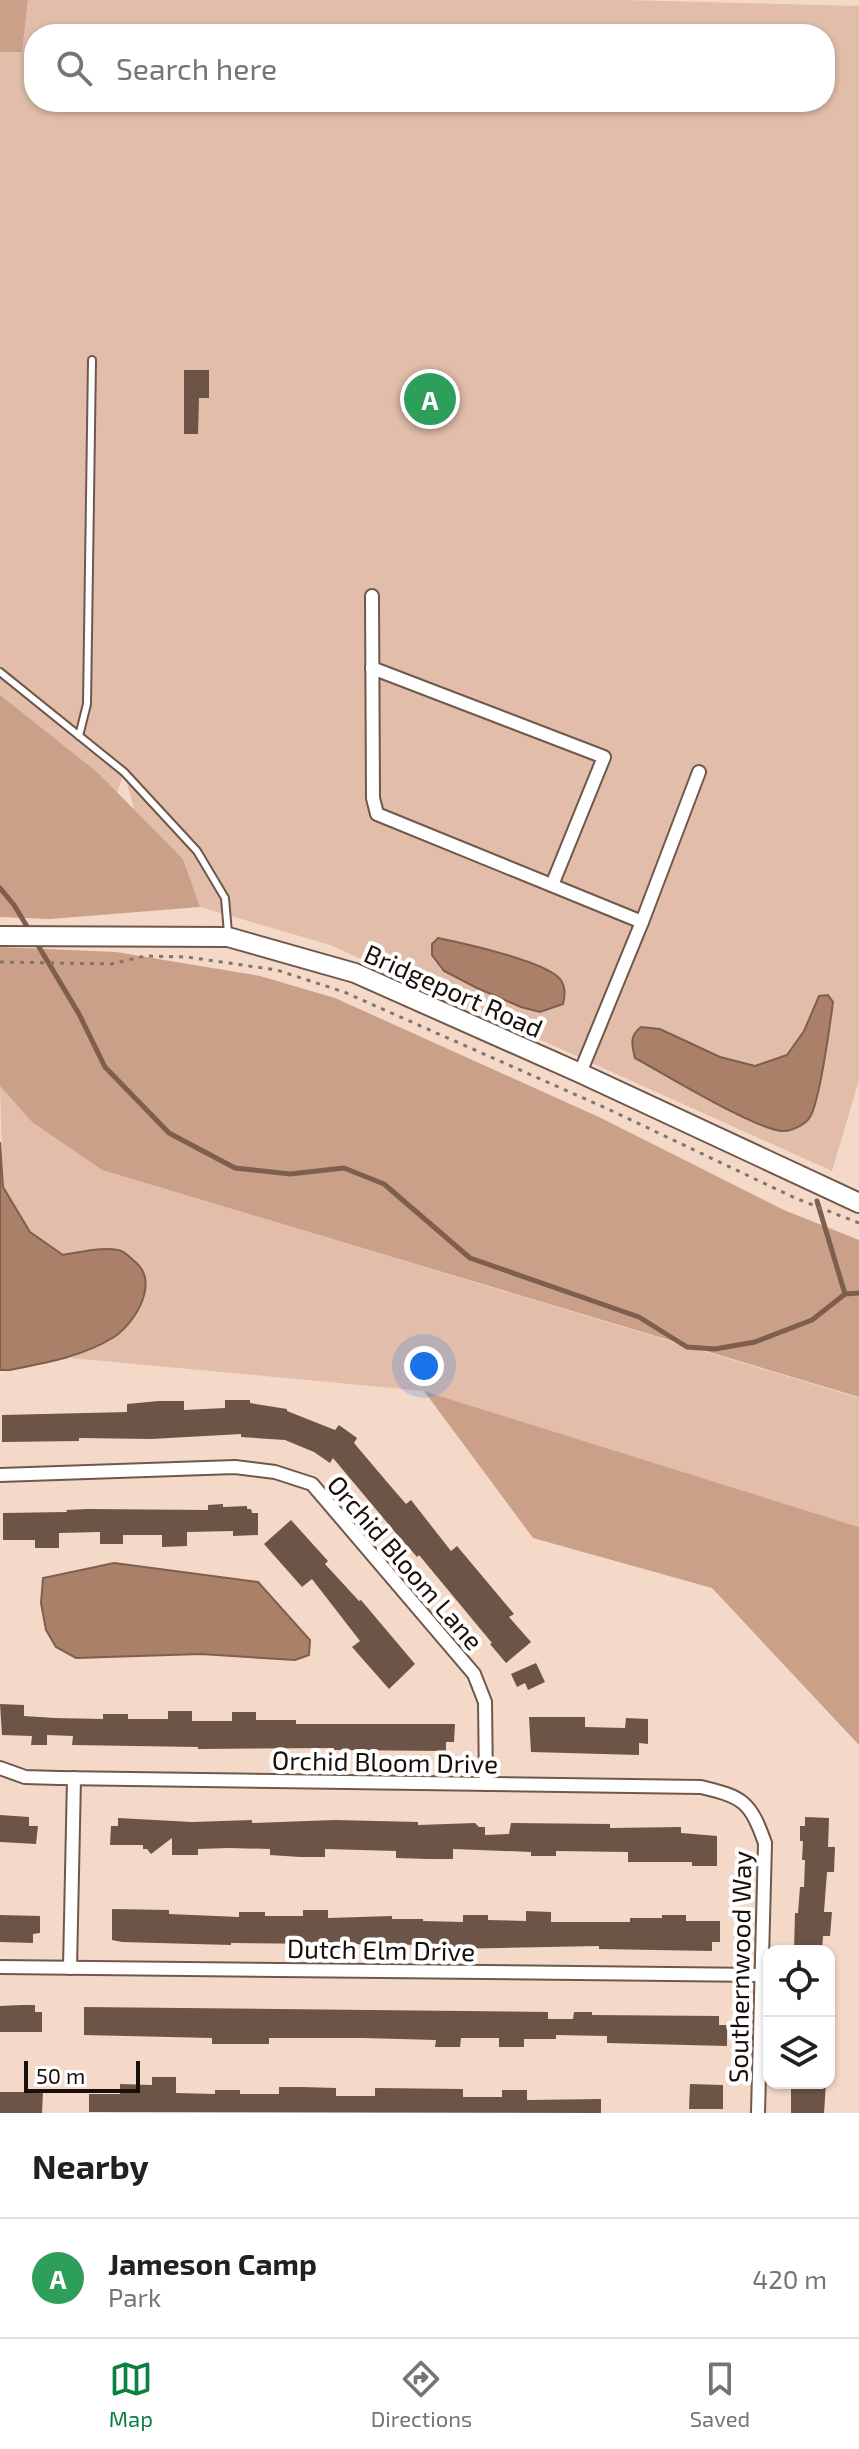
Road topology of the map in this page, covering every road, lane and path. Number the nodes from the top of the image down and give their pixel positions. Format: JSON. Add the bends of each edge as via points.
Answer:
{"nodes":[{"id":1,"x":92,"y":360,"type":"dead end"},
{"id":2,"x":372,"y":596,"type":"dead end"},
{"id":3,"x":372,"y":668,"type":"junction"},
{"id":4,"x":0,"y":672,"type":"edge"},
{"id":5,"x":79,"y":736,"type":"junction"},
{"id":6,"x":699,"y":772,"type":"dead end"},
{"id":7,"x":552,"y":885,"type":"junction"},
{"id":8,"x":642,"y":922,"type":"junction"},
{"id":9,"x":0,"y":936,"type":"edge"},
{"id":10,"x":228,"y":937,"type":"junction"},
{"id":11,"x":0,"y":962,"type":"edge"},
{"id":12,"x":580,"y":1073,"type":"junction"},
{"id":13,"x":859,"y":1203,"type":"edge"},
{"id":14,"x":859,"y":1223,"type":"edge"},
{"id":15,"x":0,"y":1475,"type":"edge"},
{"id":16,"x":0,"y":1768,"type":"edge"},
{"id":17,"x":74,"y":1778,"type":"junction"},
{"id":18,"x":486,"y":1784,"type":"junction"},
{"id":19,"x":758,"y":1822,"type":"joint"},
{"id":20,"x":0,"y":1967,"type":"edge"},
{"id":21,"x":70,"y":1968,"type":"junction"},
{"id":22,"x":762,"y":1975,"type":"junction"},
{"id":23,"x":758,"y":2113,"type":"edge"}],
"edges":[{"from":1,"to":5,"type":"lane","via":[[87,704]]},
{"from":2,"to":3,"type":"street"},
{"from":3,"to":7,"type":"street","via":[[377,814]]},
{"from":3,"to":7,"type":"street","via":[[604,757]]},
{"from":4,"to":5,"type":"lane"},
{"from":5,"to":10,"type":"lane","via":[[124,772],[197,851],[225,898]]},
{"from":6,"to":8,"type":"street"},
{"from":7,"to":8,"type":"street"},
{"from":8,"to":12,"type":"street"},
{"from":9,"to":10,"type":"street","name":"Bridgeport Road"},
{"from":10,"to":12,"type":"street","name":"Bridgeport Road","via":[[355,973]]},
{"from":11,"to":14,"type":"path","via":[[100,965],[145,956],[187,957],[277,970],[344,992]]},
{"from":12,"to":13,"type":"street","name":"Bridgeport Road"},
{"from":15,"to":18,"type":"street","name":"Orchid Bloom Lane","via":[[235,1467],[312,1484],[474,1674],[485,1702]]},
{"from":16,"to":17,"type":"street","name":"Orchid Bloom Drive","via":[[25,1777]]},
{"from":17,"to":18,"type":"street","name":"Orchid Bloom Drive"},
{"from":17,"to":21,"type":"street"},
{"from":18,"to":19,"type":"street","name":"Orchid Bloom Drive","via":[[701,1787],[735,1795]]},
{"from":19,"to":22,"type":"street","name":"Southernwood Way","via":[[765,1843]]},
{"from":20,"to":21,"type":"street","name":"Dutch Elm Drive"},
{"from":21,"to":22,"type":"street","name":"Dutch Elm Drive"},
{"from":22,"to":23,"type":"street","name":"Southernwood Way"}]}
